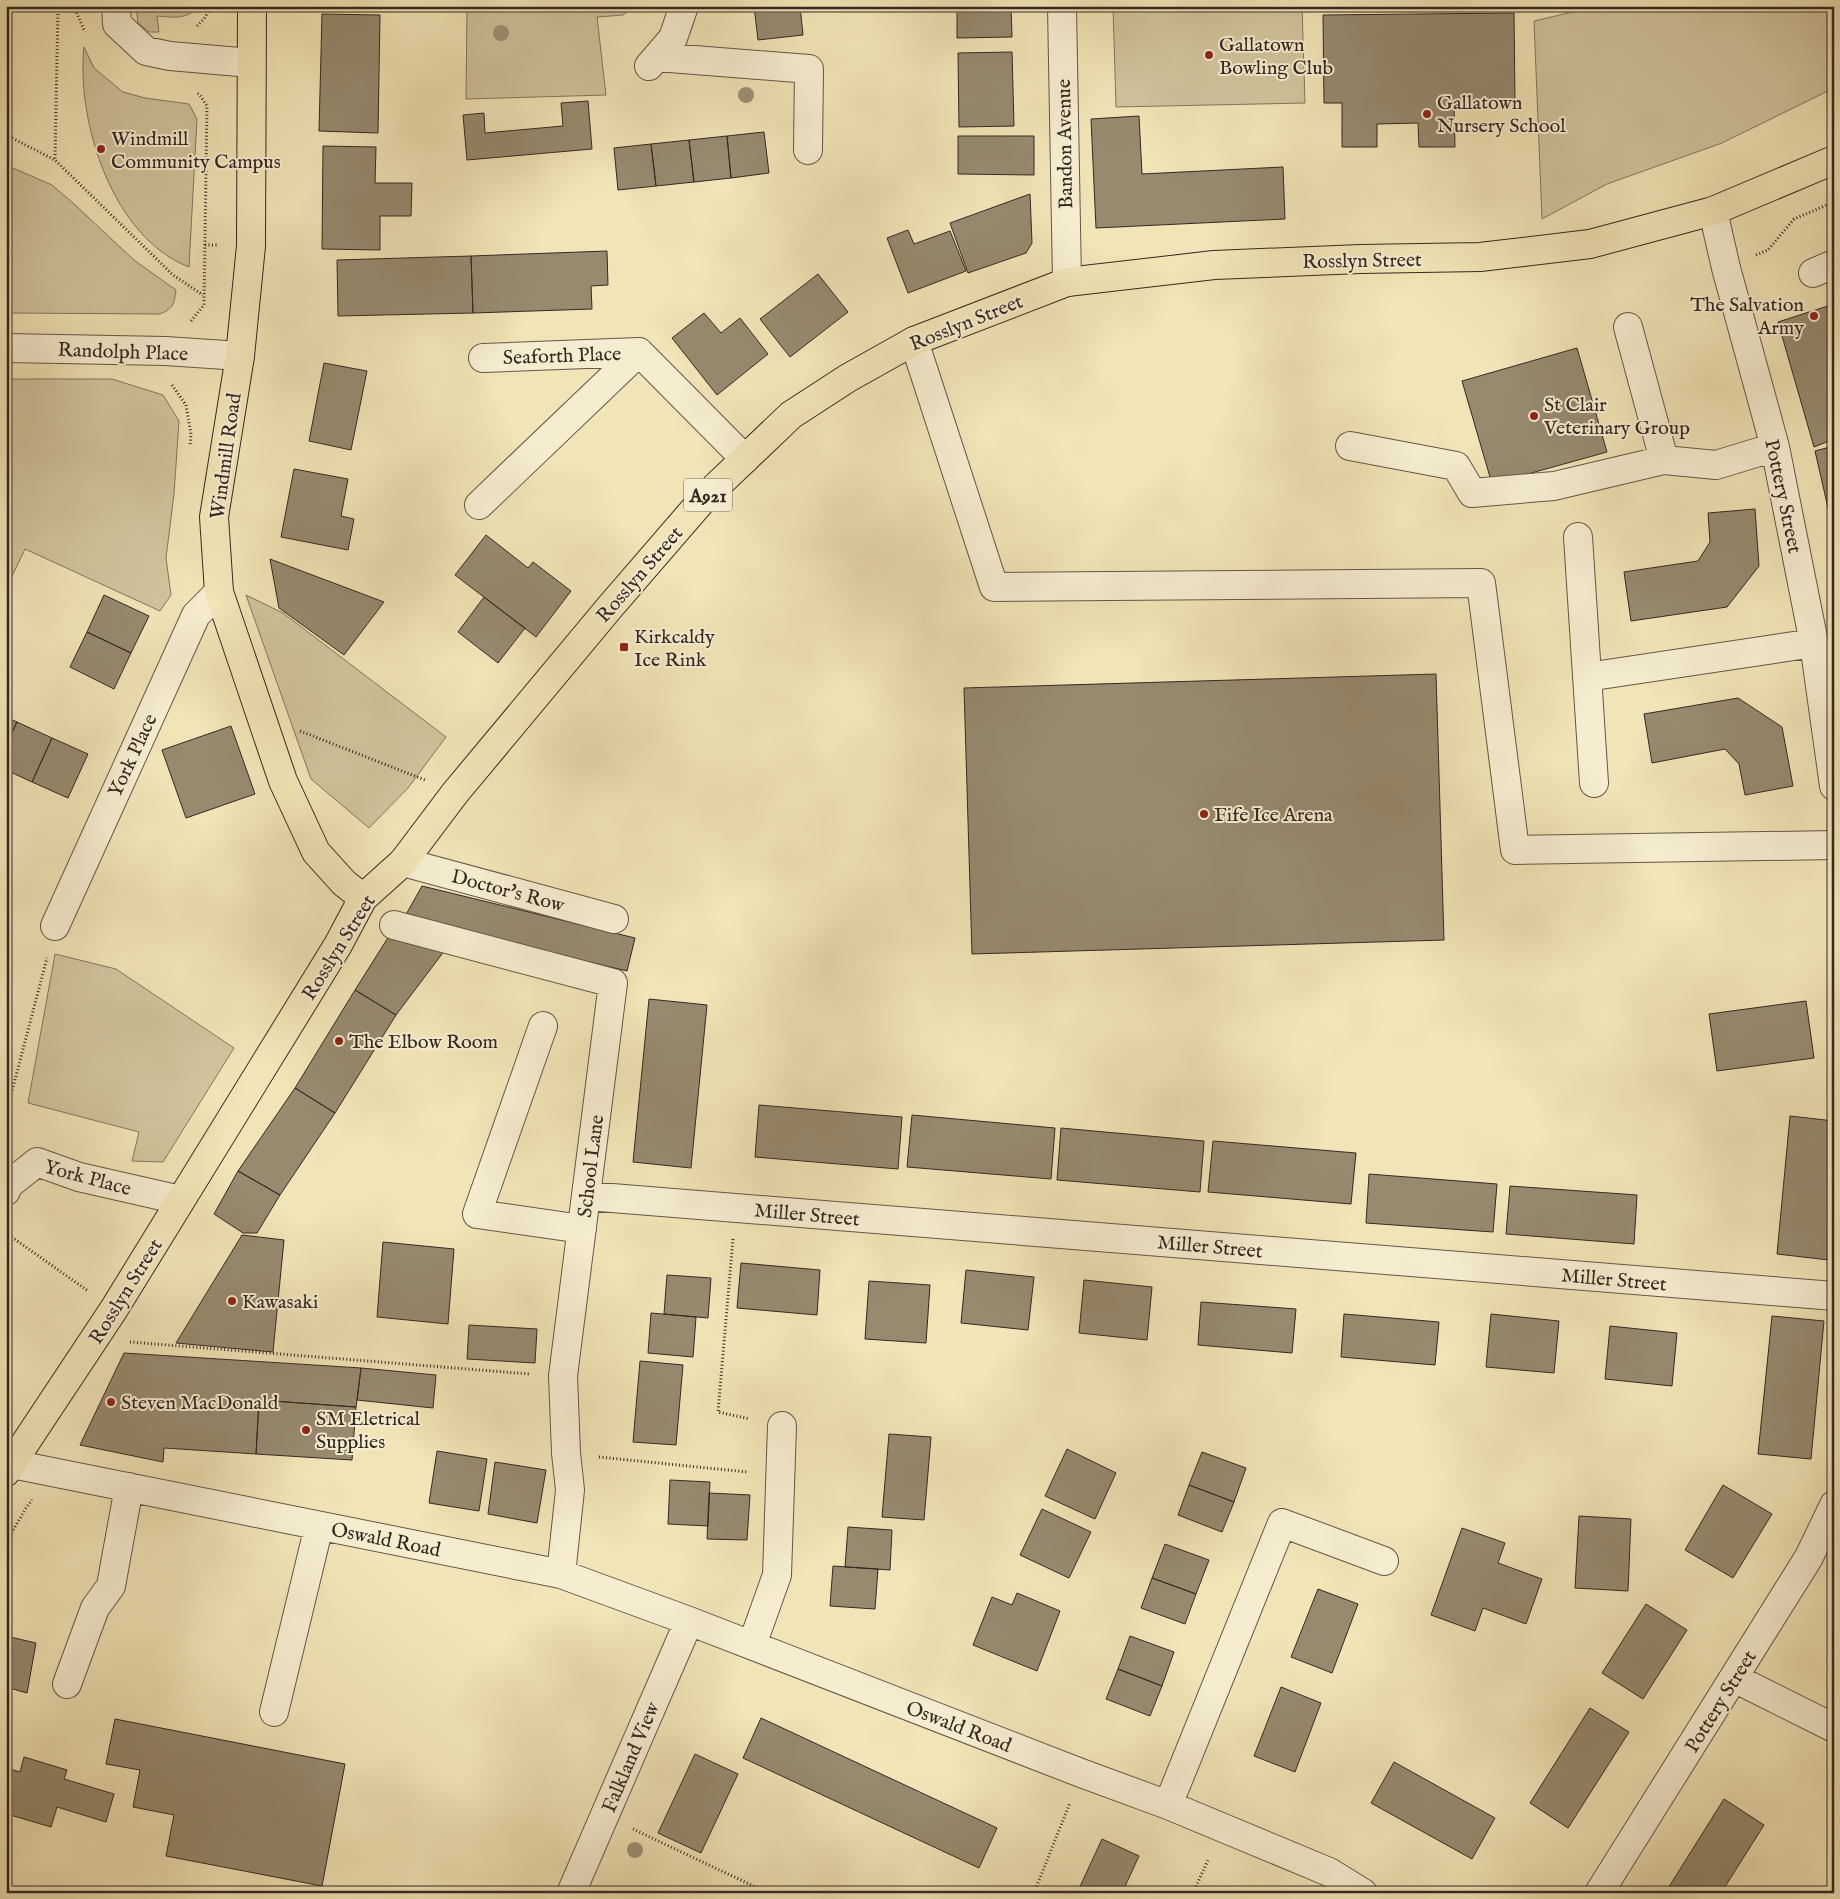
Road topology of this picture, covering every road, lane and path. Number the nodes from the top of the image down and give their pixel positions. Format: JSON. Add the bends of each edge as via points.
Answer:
{"nodes":[{"id":1,"x":58,"y":6,"type":"edge"},
{"id":2,"x":116,"y":6,"type":"edge"},
{"id":3,"x":252,"y":6,"type":"edge"},
{"id":4,"x":684,"y":6,"type":"edge"},
{"id":5,"x":1062,"y":6,"type":"edge"},
{"id":6,"x":250,"y":63,"type":"junction"},
{"id":7,"x":195,"y":92,"type":"dead end"},
{"id":8,"x":6,"y":135,"type":"edge"},
{"id":9,"x":808,"y":150,"type":"dead end"},
{"id":10,"x":55,"y":160,"type":"junction"},
{"id":11,"x":1834,"y":160,"type":"edge"},
{"id":12,"x":1834,"y":202,"type":"edge"},
{"id":13,"x":1712,"y":211,"type":"junction"},
{"id":14,"x":1726,"y":268,"type":"junction"},
{"id":15,"x":1067,"y":282,"type":"junction"},
{"id":16,"x":204,"y":296,"type":"junction"},
{"id":17,"x":1628,"y":327,"type":"dead end"},
{"id":18,"x":914,"y":341,"type":"junction"},
{"id":19,"x":6,"y":348,"type":"edge"},
{"id":20,"x":166,"y":351,"type":"junction"},
{"id":21,"x":639,"y":352,"type":"junction"},
{"id":22,"x":240,"y":356,"type":"junction"},
{"id":23,"x":483,"y":358,"type":"dead end"},
{"id":24,"x":1350,"y":446,"type":"dead end"},
{"id":25,"x":1775,"y":447,"type":"junction"},
{"id":26,"x":745,"y":459,"type":"junction"},
{"id":27,"x":1664,"y":460,"type":"junction"},
{"id":28,"x":479,"y":505,"type":"dead end"},
{"id":29,"x":1578,"y":537,"type":"dead end"},
{"id":30,"x":219,"y":592,"type":"junction"},
{"id":31,"x":1814,"y":643,"type":"junction"},
{"id":32,"x":1587,"y":677,"type":"junction"},
{"id":33,"x":260,"y":715,"type":"junction"},
{"id":34,"x":1594,"y":783,"type":"dead end"},
{"id":35,"x":1834,"y":786,"type":"edge"},
{"id":36,"x":455,"y":793,"type":"junction"},
{"id":37,"x":1834,"y":845,"type":"edge"},
{"id":38,"x":403,"y":862,"type":"junction"},
{"id":39,"x":364,"y":898,"type":"junction"},
{"id":40,"x":614,"y":919,"type":"dead end"},
{"id":41,"x":394,"y":925,"type":"dead end"},
{"id":42,"x":55,"y":926,"type":"joint"},
{"id":43,"x":543,"y":1026,"type":"dead end"},
{"id":44,"x":6,"y":1114,"type":"edge"},
{"id":45,"x":6,"y":1191,"type":"edge"},
{"id":46,"x":587,"y":1196,"type":"junction"},
{"id":47,"x":180,"y":1200,"type":"junction"},
{"id":48,"x":736,"y":1208,"type":"junction"},
{"id":49,"x":582,"y":1229,"type":"junction"},
{"id":50,"x":1834,"y":1296,"type":"edge"},
{"id":51,"x":95,"y":1339,"type":"junction"},
{"id":52,"x":563,"y":1376,"type":"junction"},
{"id":53,"x":782,"y":1426,"type":"joint"},
{"id":54,"x":566,"y":1453,"type":"junction"},
{"id":55,"x":9,"y":1468,"type":"edge"},
{"id":56,"x":780,"y":1475,"type":"junction"},
{"id":57,"x":129,"y":1487,"type":"junction"},
{"id":58,"x":1834,"y":1505,"type":"edge"},
{"id":59,"x":319,"y":1526,"type":"junction"},
{"id":60,"x":1384,"y":1561,"type":"dead end"},
{"id":61,"x":561,"y":1574,"type":"junction"},
{"id":62,"x":690,"y":1621,"type":"junction"},
{"id":63,"x":752,"y":1645,"type":"junction"},
{"id":64,"x":1734,"y":1678,"type":"junction"},
{"id":65,"x":68,"y":1684,"type":"dead end"},
{"id":66,"x":274,"y":1712,"type":"dead end"},
{"id":67,"x":1834,"y":1728,"type":"edge"},
{"id":68,"x":1081,"y":1773,"type":"junction"},
{"id":69,"x":1168,"y":1805,"type":"junction"},
{"id":70,"x":605,"y":1816,"type":"junction"},
{"id":71,"x":1223,"y":1828,"type":"junction"},
{"id":72,"x":571,"y":1893,"type":"edge"},
{"id":73,"x":768,"y":1893,"type":"edge"},
{"id":74,"x":1034,"y":1893,"type":"edge"},
{"id":75,"x":1193,"y":1893,"type":"edge"},
{"id":76,"x":1363,"y":1893,"type":"edge"},
{"id":77,"x":1599,"y":1893,"type":"edge"}],
"edges":[{"from":1,"to":10,"type":"path"},
{"from":2,"to":6,"type":"street","via":[[117,24],[146,51]]},
{"from":3,"to":6,"type":"main road","name":"Windmill Road"},
{"from":4,"to":9,"type":"street","via":[[673,38],[650,64],[809,69]]},
{"from":5,"to":15,"type":"street","name":"Bandon Avenue"},
{"from":6,"to":22,"type":"main road","name":"Windmill Road","via":[[251,246]]},
{"from":7,"to":16,"type":"path","via":[[207,106]]},
{"from":8,"to":10,"type":"path"},
{"from":10,"to":16,"type":"path","via":[[173,275]]},
{"from":11,"to":13,"type":"main road","name":"Rosslyn Street","number":"A921"},
{"from":12,"to":14,"type":"path","via":[[1794,219],[1768,250]]},
{"from":13,"to":14,"type":"street","name":"Pottery Street"},
{"from":13,"to":15,"type":"main road","name":"Rosslyn Street","number":"A921","via":[[1590,244],[1480,257],[1214,265]]},
{"from":14,"to":25,"type":"street","name":"Pottery Street"},
{"from":15,"to":18,"type":"main road","name":"Rosslyn Street","number":"A921"},
{"from":16,"to":20,"type":"path","via":[[204,305]]},
{"from":17,"to":27,"type":"street"},
{"from":18,"to":26,"type":"main road","name":"Rosslyn Street","number":"A921","via":[[791,415]]},
{"from":18,"to":37,"type":"street","via":[[994,587],[1481,583],[1515,850]]},
{"from":19,"to":20,"type":"street","name":"Randolph Place"},
{"from":20,"to":22,"type":"street","name":"Randolph Place"},
{"from":21,"to":23,"type":"street","name":"Seaforth Place"},
{"from":21,"to":26,"type":"street","name":"Seaforth Place"},
{"from":21,"to":28,"type":"street"},
{"from":22,"to":30,"type":"main road","name":"Windmill Road","via":[[214,517]]},
{"from":24,"to":27,"type":"street","via":[[1456,466],[1472,494],[1554,486]]},
{"from":25,"to":27,"type":"street","via":[[1716,465]]},
{"from":25,"to":31,"type":"street","name":"Pottery Street"},
{"from":26,"to":36,"type":"main road","name":"Rosslyn Street","number":"A921","via":[[705,498],[616,599]]},
{"from":29,"to":32,"type":"street"},
{"from":30,"to":33,"type":"main road","name":"Windmill Road"},
{"from":30,"to":42,"type":"street","name":"York Place","via":[[196,615]]},
{"from":31,"to":32,"type":"street"},
{"from":31,"to":35,"type":"street","name":"Pottery Street"},
{"from":32,"to":34,"type":"street"},
{"from":33,"to":36,"type":"path"},
{"from":33,"to":39,"type":"main road","name":"Windmill Road","via":[[282,781],[316,852],[344,883]]},
{"from":36,"to":38,"type":"main road","name":"Rosslyn Street","number":"A921"},
{"from":38,"to":39,"type":"main road","name":"Rosslyn Street","number":"A921"},
{"from":38,"to":40,"type":"street","name":"Doctor's Row"},
{"from":39,"to":47,"type":"main road","name":"Rosslyn Street","number":"A921"},
{"from":41,"to":46,"type":"street","name":"School Lane","via":[[613,982]]},
{"from":42,"to":44,"type":"path"},
{"from":43,"to":49,"type":"street","via":[[477,1214]]},
{"from":45,"to":47,"type":"street","name":"York Place","via":[[37,1162],[79,1177]]},
{"from":46,"to":48,"type":"street","name":"Miller Street"},
{"from":46,"to":49,"type":"street","name":"School Lane"},
{"from":47,"to":51,"type":"main road","name":"Rosslyn Street","number":"A921"},
{"from":48,"to":50,"type":"street","name":"Miller Street"},
{"from":48,"to":53,"type":"path","via":[[718,1412]]},
{"from":49,"to":52,"type":"street","name":"School Lane"},
{"from":51,"to":52,"type":"path"},
{"from":51,"to":55,"type":"main road","name":"Rosslyn Street","number":"A921"},
{"from":52,"to":54,"type":"street","name":"School Lane"},
{"from":53,"to":56,"type":"street"},
{"from":54,"to":56,"type":"path"},
{"from":54,"to":61,"type":"street","name":"School Lane","via":[[570,1490]]},
{"from":55,"to":57,"type":"street","name":"Oswald Road"},
{"from":56,"to":63,"type":"street","via":[[777,1575]]},
{"from":57,"to":59,"type":"street","name":"Oswald Road"},
{"from":57,"to":65,"type":"street","via":[[111,1586],[95,1608]]},
{"from":58,"to":64,"type":"street","name":"Pottery Street","via":[[1809,1557]]},
{"from":59,"to":61,"type":"street","name":"Oswald Road"},
{"from":59,"to":66,"type":"street"},
{"from":60,"to":69,"type":"street","via":[[1282,1523]]},
{"from":61,"to":62,"type":"street","name":"Oswald Road"},
{"from":62,"to":63,"type":"street","name":"Oswald Road"},
{"from":62,"to":70,"type":"street","name":"Falkland View"},
{"from":63,"to":68,"type":"street","name":"Oswald Road"},
{"from":64,"to":67,"type":"street"},
{"from":64,"to":77,"type":"street","name":"Pottery Street"},
{"from":68,"to":69,"type":"street","name":"Oswald Road"},
{"from":68,"to":74,"type":"path"},
{"from":69,"to":71,"type":"street","name":"Oswald Road"},
{"from":70,"to":72,"type":"street","name":"Falkland View"},
{"from":70,"to":73,"type":"path"},
{"from":71,"to":75,"type":"path"},
{"from":71,"to":76,"type":"street","name":"Oswald Road","via":[[1329,1872]]}]}
